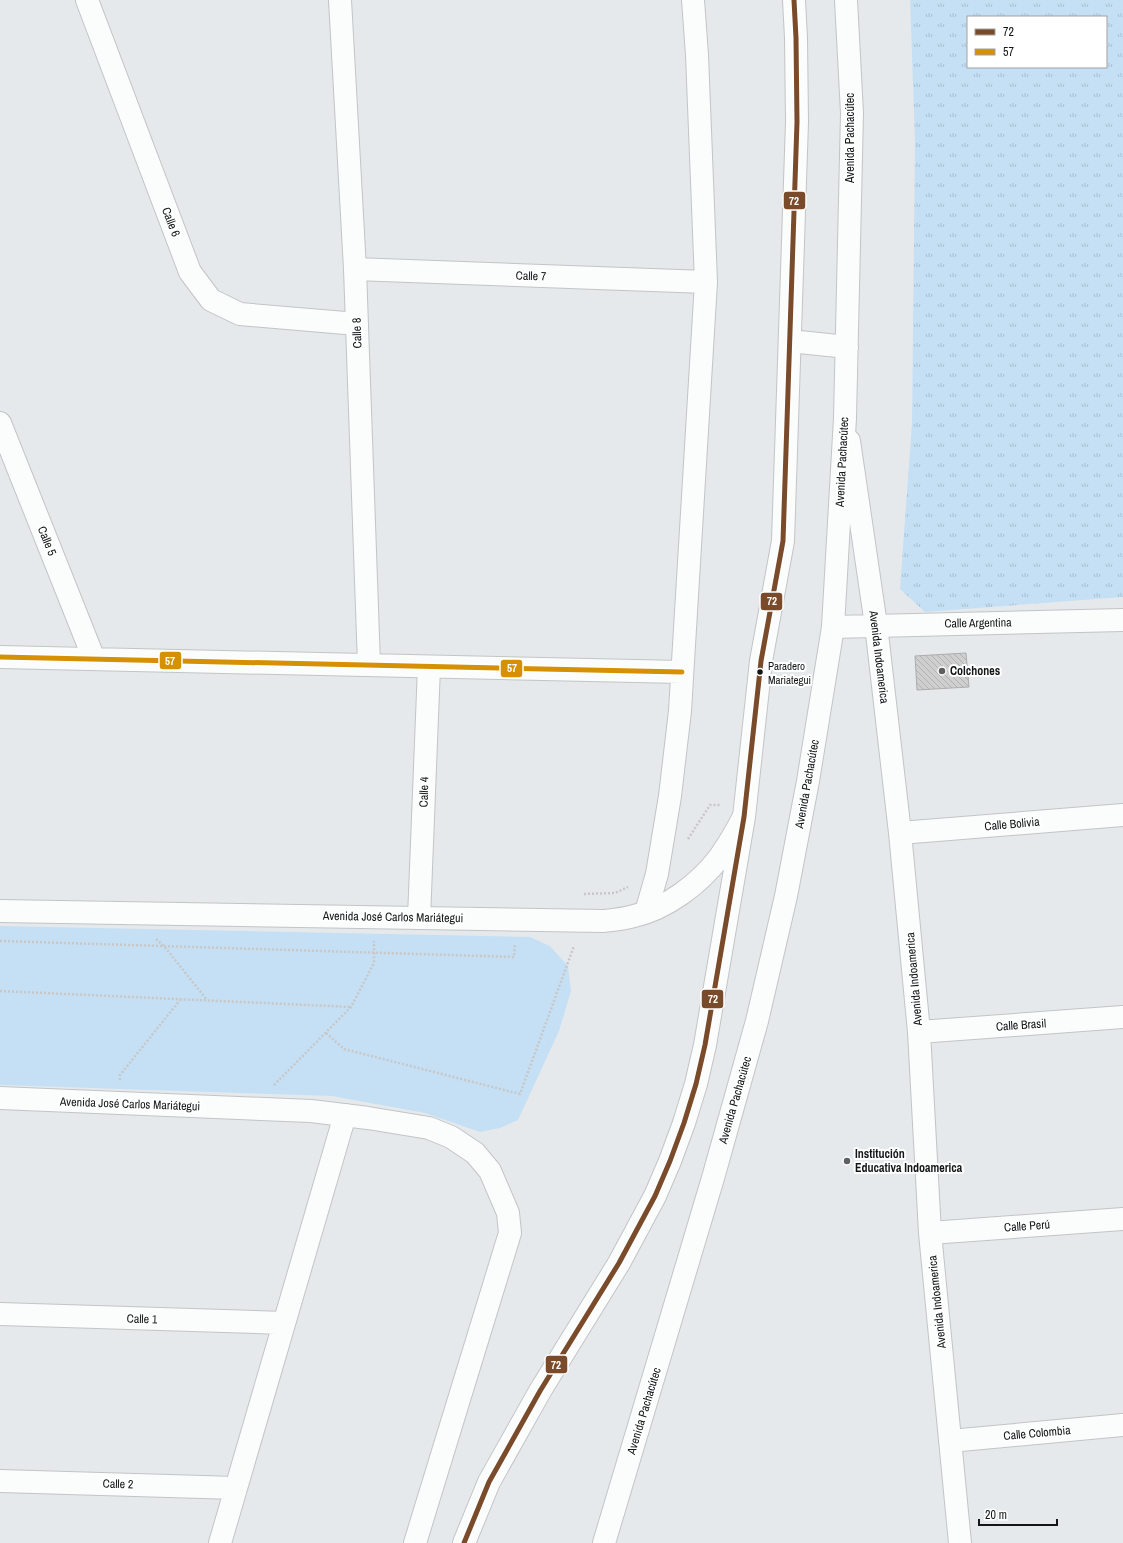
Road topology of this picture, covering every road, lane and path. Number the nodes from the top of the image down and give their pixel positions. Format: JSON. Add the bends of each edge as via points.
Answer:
{"nodes":[{"id":1,"x":87,"y":0,"type":"edge"},
{"id":2,"x":340,"y":0,"type":"edge"},
{"id":3,"x":693,"y":0,"type":"edge"},
{"id":4,"x":794,"y":0,"type":"edge"},
{"id":5,"x":846,"y":0,"type":"edge"},
{"id":6,"x":355,"y":269,"type":"junction"},
{"id":7,"x":706,"y":282,"type":"junction"},
{"id":8,"x":357,"y":324,"type":"junction"},
{"id":9,"x":790,"y":341,"type":"junction"},
{"id":10,"x":847,"y":347,"type":"junction"},
{"id":11,"x":845,"y":418,"type":"junction"},
{"id":12,"x":0,"y":424,"type":"edge"},
{"id":13,"x":1123,"y":620,"type":"edge"},
{"id":14,"x":876,"y":625,"type":"junction"},
{"id":15,"x":833,"y":627,"type":"junction"},
{"id":16,"x":0,"y":657,"type":"edge"},
{"id":17,"x":94,"y":659,"type":"junction"},
{"id":18,"x":369,"y":665,"type":"junction"},
{"id":19,"x":429,"y":667,"type":"junction"},
{"id":20,"x":682,"y":672,"type":"junction"},
{"id":21,"x":1123,"y":815,"type":"edge"},
{"id":22,"x":744,"y":817,"type":"junction"},
{"id":23,"x":900,"y":833,"type":"junction"},
{"id":24,"x":0,"y":910,"type":"edge"},
{"id":25,"x":646,"y":912,"type":"junction"},
{"id":26,"x":152,"y":913,"type":"junction"},
{"id":27,"x":374,"y":917,"type":"junction"},
{"id":28,"x":419,"y":918,"type":"junction"},
{"id":29,"x":584,"y":921,"type":"junction"},
{"id":30,"x":0,"y":991,"type":"edge"},
{"id":31,"x":181,"y":999,"type":"junction"},
{"id":32,"x":207,"y":1000,"type":"junction"},
{"id":33,"x":350,"y":1007,"type":"junction"},
{"id":34,"x":1123,"y":1017,"type":"edge"},
{"id":35,"x":919,"y":1032,"type":"junction"},
{"id":36,"x":326,"y":1033,"type":"junction"},
{"id":37,"x":0,"y":1098,"type":"edge"},
{"id":38,"x":120,"y":1103,"type":"junction"},
{"id":39,"x":271,"y":1109,"type":"junction"},
{"id":40,"x":345,"y":1115,"type":"junction"},
{"id":41,"x":1123,"y":1219,"type":"edge"},
{"id":42,"x":930,"y":1233,"type":"junction"},
{"id":43,"x":0,"y":1314,"type":"edge"},
{"id":44,"x":284,"y":1323,"type":"junction"},
{"id":45,"x":1123,"y":1425,"type":"edge"},
{"id":46,"x":950,"y":1441,"type":"junction"},
{"id":47,"x":0,"y":1481,"type":"edge"},
{"id":48,"x":236,"y":1488,"type":"junction"},
{"id":49,"x":220,"y":1543,"type":"edge"},
{"id":50,"x":415,"y":1543,"type":"edge"},
{"id":51,"x":464,"y":1543,"type":"edge"},
{"id":52,"x":604,"y":1543,"type":"edge"},
{"id":53,"x":960,"y":1543,"type":"edge"}],
"edges":[{"from":1,"to":8,"type":"street","name":"Calle 6","via":[[190,272],[211,300],[240,314]]},
{"from":2,"to":6,"type":"street","name":"Calle 8"},
{"from":3,"to":7,"type":"street"},
{"from":4,"to":9,"type":"street","via":[[797,122]]},
{"from":5,"to":10,"type":"street","name":"Avenida Pachacútec","via":[[852,113]]},
{"from":6,"to":7,"type":"street","name":"Calle 7"},
{"from":6,"to":8,"type":"street","name":"Calle 8"},
{"from":7,"to":20,"type":"street"},
{"from":8,"to":18,"type":"street","name":"Calle 8"},
{"from":9,"to":10,"type":"street"},
{"from":9,"to":22,"type":"street","via":[[783,541],[761,661]]},
{"from":10,"to":11,"type":"street","name":"Avenida Pachacútec"},
{"from":11,"to":14,"type":"street","name":"Avenida Indoamerica"},
{"from":11,"to":15,"type":"street","name":"Avenida Pachacútec"},
{"from":12,"to":17,"type":"street","name":"Calle 5"},
{"from":13,"to":14,"type":"street","name":"Calle Argentina"},
{"from":14,"to":15,"type":"street","name":"Calle Argentina"},
{"from":14,"to":23,"type":"street","name":"Avenida Indoamerica"},
{"from":15,"to":52,"type":"street","name":"Avenida Pachacútec","via":[[791,873],[757,1021],[714,1178]]},
{"from":16,"to":17,"type":"street"},
{"from":17,"to":18,"type":"street"},
{"from":18,"to":19,"type":"street"},
{"from":19,"to":20,"type":"street"},
{"from":19,"to":28,"type":"street","name":"Calle 4"},
{"from":20,"to":25,"type":"street","via":[[670,796],[657,874]]},
{"from":21,"to":23,"type":"street","name":"Calle Bolivia"},
{"from":22,"to":25,"type":"street","name":"Avenida José Carlos Mariátegui","via":[[707,872],[684,892]]},
{"from":22,"to":51,"type":"street","via":[[696,1084],[670,1161],[638,1230],[540,1391],[489,1482]]},
{"from":23,"to":35,"type":"street","name":"Avenida Indoamerica"},
{"from":24,"to":26,"type":"street","name":"Avenida José Carlos Mariátegui"},
{"from":25,"to":29,"type":"street","name":"Avenida José Carlos Mariátegui","via":[[603,921]]},
{"from":26,"to":27,"type":"street","name":"Avenida José Carlos Mariátegui"},
{"from":26,"to":32,"type":"path","via":[[154,936]]},
{"from":27,"to":28,"type":"street","name":"Avenida José Carlos Mariátegui"},
{"from":27,"to":33,"type":"path","via":[[374,963]]},
{"from":28,"to":29,"type":"street","name":"Avenida José Carlos Mariátegui"},
{"from":29,"to":36,"type":"path","via":[[520,1094],[344,1049]]},
{"from":30,"to":31,"type":"path"},
{"from":31,"to":32,"type":"path"},
{"from":31,"to":38,"type":"path","via":[[120,1075]]},
{"from":32,"to":33,"type":"path"},
{"from":33,"to":36,"type":"path"},
{"from":34,"to":35,"type":"street","name":"Calle Brasil"},
{"from":35,"to":42,"type":"street","name":"Avenida Indoamerica"},
{"from":36,"to":39,"type":"path","via":[[274,1085]]},
{"from":37,"to":38,"type":"street","name":"Avenida José Carlos Mariátegui"},
{"from":38,"to":39,"type":"street","name":"Avenida José Carlos Mariátegui"},
{"from":39,"to":40,"type":"street","name":"Avenida José Carlos Mariátegui"},
{"from":40,"to":44,"type":"street"},
{"from":40,"to":50,"type":"street","name":"Avenida José Carlos Mariátegui","via":[[429,1128],[451,1137],[475,1154],[490,1171],[508,1213],[510,1233]]},
{"from":41,"to":42,"type":"street","name":"Calle Perú"},
{"from":42,"to":46,"type":"street","name":"Avenida Indoamerica"},
{"from":43,"to":44,"type":"street","name":"Calle 1"},
{"from":44,"to":48,"type":"street"},
{"from":45,"to":46,"type":"street","name":"Calle Colombia"},
{"from":46,"to":53,"type":"street","name":"Avenida Indoamerica"},
{"from":47,"to":48,"type":"street","name":"Calle 2"},
{"from":48,"to":49,"type":"street"}]}
